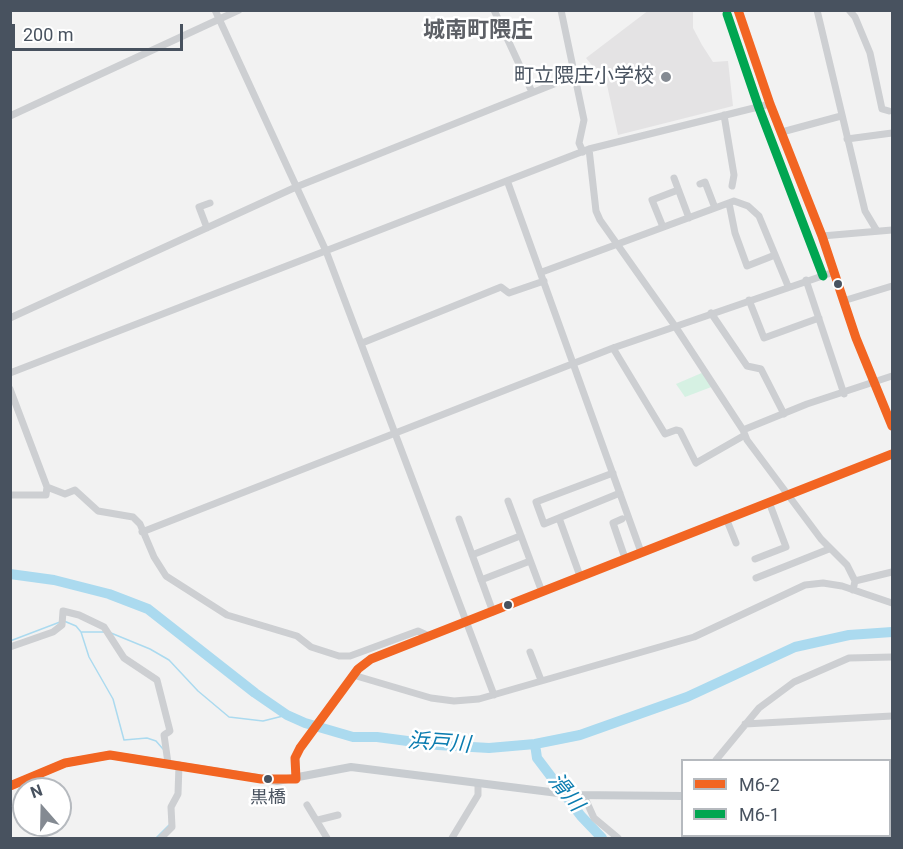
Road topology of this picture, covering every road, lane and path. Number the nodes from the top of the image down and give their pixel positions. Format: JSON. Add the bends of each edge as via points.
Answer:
{"nodes":[{"id":1,"x":215,"y":10,"type":"edge"},
{"id":2,"x":239,"y":10,"type":"edge"},
{"id":3,"x":494,"y":10,"type":"edge"},
{"id":4,"x":561,"y":10,"type":"edge"},
{"id":5,"x":738,"y":10,"type":"edge"},
{"id":6,"x":817,"y":10,"type":"edge"},
{"id":7,"x":849,"y":10,"type":"edge"},
{"id":8,"x":219,"y":20,"type":"junction"},
{"id":9,"x":574,"y":76,"type":"junction"},
{"id":10,"x":532,"y":92,"type":"junction"},
{"id":11,"x":770,"y":104,"type":"junction"},
{"id":12,"x":889,"y":111,"type":"dead end"},
{"id":13,"x":724,"y":115,"type":"junction"},
{"id":14,"x":10,"y":116,"type":"edge"},
{"id":15,"x":841,"y":116,"type":"junction"},
{"id":16,"x":782,"y":132,"type":"junction"},
{"id":17,"x":892,"y":133,"type":"edge"},
{"id":18,"x":847,"y":139,"type":"junction"},
{"id":19,"x":586,"y":151,"type":"junction"},
{"id":20,"x":674,"y":178,"type":"dead end"},
{"id":21,"x":508,"y":183,"type":"junction"},
{"id":22,"x":700,"y":184,"type":"dead end"},
{"id":23,"x":732,"y":186,"type":"dead end"},
{"id":24,"x":296,"y":187,"type":"junction"},
{"id":25,"x":678,"y":190,"type":"junction"},
{"id":26,"x":210,"y":203,"type":"dead end"},
{"id":27,"x":729,"y":203,"type":"junction"},
{"id":28,"x":715,"y":208,"type":"junction"},
{"id":29,"x":689,"y":218,"type":"junction"},
{"id":30,"x":663,"y":227,"type":"junction"},
{"id":31,"x":207,"y":228,"type":"junction"},
{"id":32,"x":892,"y":230,"type":"edge"},
{"id":33,"x":877,"y":231,"type":"junction"},
{"id":34,"x":822,"y":236,"type":"junction"},
{"id":35,"x":617,"y":245,"type":"junction"},
{"id":36,"x":326,"y":251,"type":"junction"},
{"id":37,"x":775,"y":255,"type":"junction"},
{"id":38,"x":542,"y":272,"type":"junction"},
{"id":39,"x":834,"y":272,"type":"junction"},
{"id":40,"x":806,"y":280,"type":"junction"},
{"id":41,"x":544,"y":281,"type":"junction"},
{"id":42,"x":788,"y":286,"type":"junction"},
{"id":43,"x":892,"y":286,"type":"edge"},
{"id":44,"x":749,"y":300,"type":"junction"},
{"id":45,"x":843,"y":301,"type":"junction"},
{"id":46,"x":711,"y":313,"type":"junction"},
{"id":47,"x":10,"y":318,"type":"edge"},
{"id":48,"x":819,"y":318,"type":"junction"},
{"id":49,"x":675,"y":326,"type":"junction"},
{"id":50,"x":362,"y":343,"type":"junction"},
{"id":51,"x":613,"y":348,"type":"junction"},
{"id":52,"x":574,"y":365,"type":"junction"},
{"id":53,"x":10,"y":373,"type":"edge"},
{"id":54,"x":892,"y":376,"type":"edge"},
{"id":55,"x":874,"y":382,"type":"junction"},
{"id":56,"x":10,"y":389,"type":"edge"},
{"id":57,"x":844,"y":394,"type":"junction"},
{"id":58,"x":784,"y":414,"type":"junction"},
{"id":59,"x":892,"y":426,"type":"edge"},
{"id":60,"x":744,"y":432,"type":"junction"},
{"id":61,"x":395,"y":434,"type":"junction"},
{"id":62,"x":892,"y":454,"type":"edge"},
{"id":63,"x":613,"y":473,"type":"junction"},
{"id":64,"x":47,"y":488,"type":"junction"},
{"id":65,"x":620,"y":493,"type":"junction"},
{"id":66,"x":789,"y":494,"type":"junction"},
{"id":67,"x":10,"y":495,"type":"edge"},
{"id":68,"x":507,"y":501,"type":"dead end"},
{"id":69,"x":769,"y":502,"type":"junction"},
{"id":70,"x":560,"y":518,"type":"junction"},
{"id":71,"x":726,"y":518,"type":"junction"},
{"id":72,"x":459,"y":519,"type":"dead end"},
{"id":73,"x":622,"y":519,"type":"dead end"},
{"id":74,"x":142,"y":532,"type":"junction"},
{"id":75,"x":520,"y":536,"type":"junction"},
{"id":76,"x":736,"y":543,"type":"dead end"},
{"id":77,"x":830,"y":549,"type":"junction"},
{"id":78,"x":641,"y":552,"type":"junction"},
{"id":79,"x":472,"y":555,"type":"junction"},
{"id":80,"x":625,"y":558,"type":"junction"},
{"id":81,"x":755,"y":559,"type":"dead end"},
{"id":82,"x":530,"y":561,"type":"junction"},
{"id":83,"x":892,"y":572,"type":"edge"},
{"id":84,"x":580,"y":576,"type":"junction"},
{"id":85,"x":756,"y":578,"type":"dead end"},
{"id":86,"x":482,"y":580,"type":"junction"},
{"id":87,"x":855,"y":581,"type":"junction"},
{"id":88,"x":853,"y":590,"type":"junction"},
{"id":89,"x":542,"y":592,"type":"junction"},
{"id":90,"x":892,"y":603,"type":"edge"},
{"id":91,"x":493,"y":612,"type":"junction"},
{"id":92,"x":468,"y":622,"type":"junction"},
{"id":93,"x":429,"y":636,"type":"junction"},
{"id":94,"x":10,"y":647,"type":"edge"},
{"id":95,"x":530,"y":652,"type":"dead end"},
{"id":96,"x":892,"y":657,"type":"edge"},
{"id":97,"x":352,"y":677,"type":"junction"},
{"id":98,"x":541,"y":680,"type":"junction"},
{"id":99,"x":494,"y":695,"type":"junction"},
{"id":100,"x":892,"y":716,"type":"edge"},
{"id":101,"x":745,"y":724,"type":"junction"},
{"id":102,"x":717,"y":759,"type":"edge"},
{"id":103,"x":168,"y":763,"type":"junction"},
{"id":104,"x":179,"y":765,"type":"junction"},
{"id":105,"x":296,"y":780,"type":"junction"},
{"id":106,"x":478,"y":784,"type":"junction"},
{"id":107,"x":10,"y":786,"type":"edge"},
{"id":108,"x":681,"y":794,"type":"edge"},
{"id":109,"x":579,"y":796,"type":"junction"},
{"id":110,"x":307,"y":805,"type":"dead end"},
{"id":111,"x":338,"y":815,"type":"dead end"},
{"id":112,"x":318,"y":820,"type":"junction"},
{"id":113,"x":161,"y":838,"type":"edge"},
{"id":114,"x":327,"y":838,"type":"edge"},
{"id":115,"x":452,"y":838,"type":"edge"},
{"id":116,"x":618,"y":838,"type":"edge"}],
"edges":[{"from":1,"to":8,"type":"street"},
{"from":2,"to":8,"type":"street"},
{"from":3,"to":10,"type":"street"},
{"from":4,"to":9,"type":"street"},
{"from":5,"to":11,"type":"street"},
{"from":6,"to":15,"type":"street"},
{"from":7,"to":12,"type":"street","via":[[870,53],[882,109]]},
{"from":8,"to":14,"type":"street"},
{"from":8,"to":24,"type":"street"},
{"from":9,"to":10,"type":"street"},
{"from":9,"to":19,"type":"street","via":[[584,120],[579,143]]},
{"from":10,"to":24,"type":"street"},
{"from":11,"to":13,"type":"street"},
{"from":11,"to":16,"type":"street"},
{"from":13,"to":19,"type":"street"},
{"from":13,"to":23,"type":"street","via":[[734,175]]},
{"from":15,"to":16,"type":"street"},
{"from":15,"to":18,"type":"street"},
{"from":16,"to":34,"type":"street"},
{"from":17,"to":18,"type":"street"},
{"from":18,"to":33,"type":"street","via":[[865,211]]},
{"from":19,"to":21,"type":"street"},
{"from":19,"to":35,"type":"street","via":[[596,211]]},
{"from":20,"to":25,"type":"street"},
{"from":21,"to":36,"type":"street"},
{"from":21,"to":38,"type":"street"},
{"from":22,"to":28,"type":"street","via":[[705,182]]},
{"from":24,"to":31,"type":"street"},
{"from":24,"to":36,"type":"street"},
{"from":25,"to":29,"type":"street"},
{"from":25,"to":30,"type":"street","via":[[652,200]]},
{"from":26,"to":31,"type":"street","via":[[199,207]]},
{"from":27,"to":28,"type":"street"},
{"from":27,"to":37,"type":"street","via":[[748,206],[759,216]]},
{"from":27,"to":37,"type":"street","via":[[747,266]]},
{"from":28,"to":29,"type":"street"},
{"from":29,"to":30,"type":"street"},
{"from":30,"to":35,"type":"street"},
{"from":31,"to":47,"type":"street"},
{"from":32,"to":33,"type":"street"},
{"from":33,"to":34,"type":"street"},
{"from":34,"to":39,"type":"street"},
{"from":35,"to":38,"type":"street"},
{"from":35,"to":49,"type":"street"},
{"from":36,"to":50,"type":"street"},
{"from":36,"to":53,"type":"street"},
{"from":37,"to":42,"type":"street"},
{"from":38,"to":41,"type":"street"},
{"from":39,"to":40,"type":"street"},
{"from":39,"to":45,"type":"street"},
{"from":40,"to":42,"type":"street"},
{"from":40,"to":48,"type":"street"},
{"from":41,"to":50,"type":"street","via":[[509,293],[501,287]]},
{"from":41,"to":52,"type":"street"},
{"from":42,"to":44,"type":"street"},
{"from":43,"to":45,"type":"street"},
{"from":44,"to":46,"type":"street"},
{"from":44,"to":48,"type":"street","via":[[764,338]]},
{"from":45,"to":55,"type":"street"},
{"from":46,"to":49,"type":"street"},
{"from":46,"to":58,"type":"street","via":[[747,366],[761,369]]},
{"from":48,"to":57,"type":"street"},
{"from":49,"to":51,"type":"street"},
{"from":49,"to":60,"type":"street"},
{"from":50,"to":61,"type":"street"},
{"from":51,"to":52,"type":"street"},
{"from":51,"to":60,"type":"street","via":[[664,434],[680,431],[696,463]]},
{"from":52,"to":61,"type":"street"},
{"from":52,"to":63,"type":"street"},
{"from":54,"to":55,"type":"street"},
{"from":55,"to":57,"type":"street"},
{"from":55,"to":59,"type":"street"},
{"from":56,"to":64,"type":"street"},
{"from":57,"to":58,"type":"street"},
{"from":58,"to":60,"type":"street"},
{"from":60,"to":66,"type":"street"},
{"from":61,"to":74,"type":"street"},
{"from":61,"to":92,"type":"street"},
{"from":62,"to":66,"type":"street"},
{"from":63,"to":65,"type":"street"},
{"from":63,"to":70,"type":"street","via":[[536,502],[544,524]]},
{"from":64,"to":67,"type":"street","via":[[46,495]]},
{"from":64,"to":74,"type":"street","via":[[64,494],[75,490],[98,511],[133,517]]},
{"from":65,"to":70,"type":"street"},
{"from":65,"to":78,"type":"street"},
{"from":66,"to":69,"type":"street"},
{"from":66,"to":77,"type":"street"},
{"from":68,"to":75,"type":"street"},
{"from":69,"to":71,"type":"street"},
{"from":69,"to":81,"type":"street","via":[[789,546]]},
{"from":70,"to":84,"type":"street"},
{"from":71,"to":76,"type":"street"},
{"from":71,"to":78,"type":"street"},
{"from":72,"to":79,"type":"street"},
{"from":73,"to":80,"type":"street","via":[[613,523]]},
{"from":74,"to":93,"type":"street","via":[[160,568],[177,584],[227,615],[297,636],[327,653],[350,656],[418,631]]},
{"from":75,"to":79,"type":"street"},
{"from":75,"to":82,"type":"street"},
{"from":77,"to":85,"type":"street"},
{"from":77,"to":87,"type":"street"},
{"from":78,"to":80,"type":"street"},
{"from":79,"to":86,"type":"street"},
{"from":80,"to":84,"type":"street"},
{"from":82,"to":86,"type":"street"},
{"from":82,"to":89,"type":"street"},
{"from":83,"to":87,"type":"street"},
{"from":84,"to":89,"type":"street"},
{"from":86,"to":91,"type":"street"},
{"from":87,"to":88,"type":"street"},
{"from":88,"to":90,"type":"street"},
{"from":88,"to":98,"type":"street","via":[[824,583],[806,585],[694,637]]},
{"from":89,"to":91,"type":"street"},
{"from":91,"to":92,"type":"street"},
{"from":92,"to":93,"type":"street"},
{"from":92,"to":99,"type":"street"},
{"from":93,"to":97,"type":"street","via":[[379,655]]},
{"from":94,"to":103,"type":"street","via":[[53,632],[62,625],[63,611],[104,627],[124,657],[157,680],[171,731],[164,735]]},
{"from":95,"to":98,"type":"street"},
{"from":96,"to":101,"type":"street","via":[[849,658],[807,675],[772,696]]},
{"from":97,"to":99,"type":"street","via":[[454,701]]},
{"from":97,"to":105,"type":"street","via":[[294,758]]},
{"from":98,"to":99,"type":"street"},
{"from":100,"to":101,"type":"street"},
{"from":101,"to":102,"type":"street"},
{"from":103,"to":104,"type":"main road"},
{"from":103,"to":107,"type":"main road","via":[[110,755],[85,758]]},
{"from":104,"to":105,"type":"main road","via":[[261,779]]},
{"from":104,"to":113,"type":"street","via":[[178,794],[171,807],[172,827]]},
{"from":105,"to":106,"type":"main road","via":[[351,767]]},
{"from":106,"to":109,"type":"main road"},
{"from":106,"to":115,"type":"street","via":[[478,795]]},
{"from":108,"to":109,"type":"main road"},
{"from":109,"to":116,"type":"street","via":[[594,818]]},
{"from":110,"to":112,"type":"street"},
{"from":111,"to":112,"type":"street"},
{"from":112,"to":114,"type":"street"}]}
